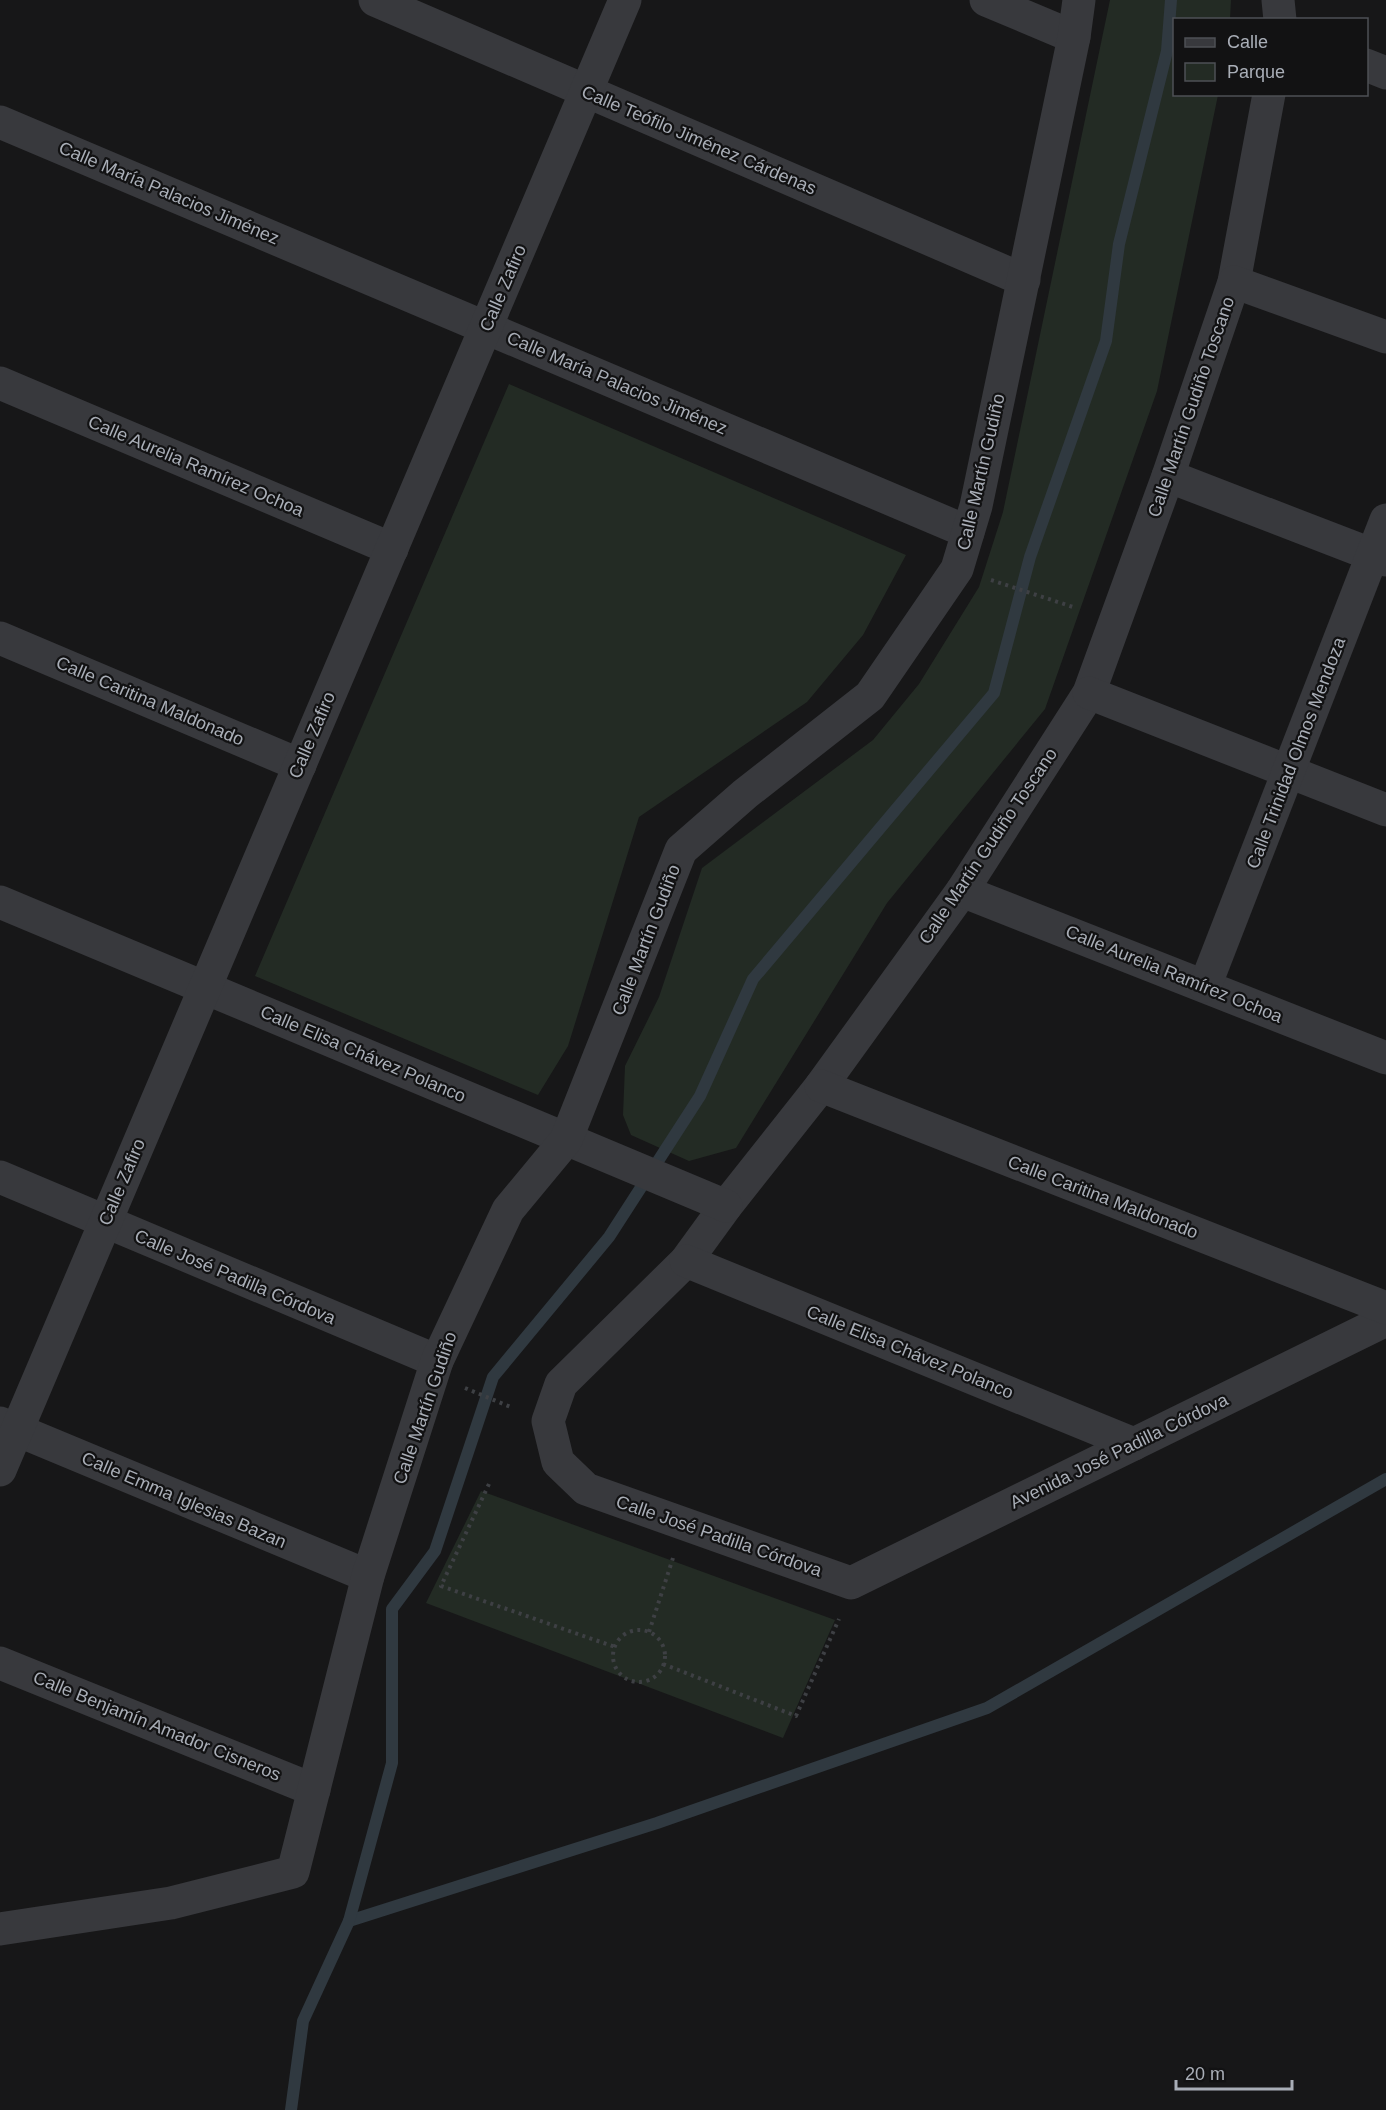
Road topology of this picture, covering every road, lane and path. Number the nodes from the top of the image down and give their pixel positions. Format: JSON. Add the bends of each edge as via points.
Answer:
{"nodes":[{"id":1,"x":375,"y":0,"type":"edge"},
{"id":2,"x":625,"y":0,"type":"edge"},
{"id":3,"x":986,"y":0,"type":"edge"},
{"id":4,"x":1079,"y":0,"type":"edge"},
{"id":5,"x":1278,"y":0,"type":"edge"},
{"id":6,"x":1280,"y":18,"type":"edge"},
{"id":7,"x":1074,"y":37,"type":"junction"},
{"id":8,"x":1368,"y":66,"type":"edge"},
{"id":9,"x":1386,"y":73,"type":"edge"},
{"id":10,"x":586,"y":90,"type":"junction"},
{"id":11,"x":1269,"y":96,"type":"edge"},
{"id":12,"x":0,"y":122,"type":"edge"},
{"id":13,"x":1024,"y":280,"type":"junction"},
{"id":14,"x":1234,"y":282,"type":"junction"},
{"id":15,"x":486,"y":327,"type":"junction"},
{"id":16,"x":1386,"y":337,"type":"edge"},
{"id":17,"x":0,"y":383,"type":"edge"},
{"id":18,"x":1168,"y":476,"type":"junction"},
{"id":19,"x":1386,"y":520,"type":"edge"},
{"id":20,"x":969,"y":532,"type":"junction"},
{"id":21,"x":392,"y":549,"type":"junction"},
{"id":22,"x":1379,"y":557,"type":"edge"},
{"id":23,"x":990,"y":580,"type":"dead end"},
{"id":24,"x":1076,"y":608,"type":"dead end"},
{"id":25,"x":0,"y":638,"type":"edge"},
{"id":26,"x":1089,"y":693,"type":"junction"},
{"id":27,"x":300,"y":765,"type":"junction"},
{"id":28,"x":1288,"y":772,"type":"junction"},
{"id":29,"x":1386,"y":810,"type":"edge"},
{"id":30,"x":962,"y":891,"type":"junction"},
{"id":31,"x":0,"y":902,"type":"edge"},
{"id":32,"x":1205,"y":986,"type":"junction"},
{"id":33,"x":205,"y":988,"type":"junction"},
{"id":34,"x":1386,"y":1058,"type":"edge"},
{"id":35,"x":820,"y":1086,"type":"junction"},
{"id":36,"x":566,"y":1140,"type":"junction"},
{"id":37,"x":0,"y":1178,"type":"edge"},
{"id":38,"x":726,"y":1206,"type":"junction"},
{"id":39,"x":105,"y":1222,"type":"junction"},
{"id":40,"x":687,"y":1261,"type":"junction"},
{"id":41,"x":1386,"y":1308,"type":"edge"},
{"id":42,"x":1386,"y":1320,"type":"edge"},
{"id":43,"x":437,"y":1361,"type":"junction"},
{"id":44,"x":463,"y":1387,"type":"dead end"},
{"id":45,"x":511,"y":1407,"type":"dead end"},
{"id":46,"x":8,"y":1427,"type":"edge"},
{"id":47,"x":1134,"y":1444,"type":"junction"},
{"id":48,"x":0,"y":1470,"type":"edge"},
{"id":49,"x":489,"y":1484,"type":"dead end"},
{"id":50,"x":586,"y":1489,"type":"joint"},
{"id":51,"x":674,"y":1555,"type":"dead end"},
{"id":52,"x":368,"y":1576,"type":"junction"},
{"id":53,"x":851,"y":1583,"type":"joint"},
{"id":54,"x":839,"y":1618,"type":"dead end"},
{"id":55,"x":650,"y":1632,"type":"junction"},
{"id":56,"x":615,"y":1647,"type":"junction"},
{"id":57,"x":0,"y":1663,"type":"edge"},
{"id":58,"x":663,"y":1665,"type":"junction"},
{"id":59,"x":314,"y":1790,"type":"junction"},
{"id":60,"x":0,"y":1929,"type":"edge"}],
"edges":[{"from":1,"to":10,"type":"street","name":"Calle Teófilo Jiménez Cárdenas"},
{"from":2,"to":10,"type":"street","name":"Calle Zafiro"},
{"from":3,"to":7,"type":"street"},
{"from":4,"to":7,"type":"street","name":"Calle Martín Gudiño"},
{"from":5,"to":6,"type":"street"},
{"from":7,"to":13,"type":"street","name":"Calle Martín Gudiño"},
{"from":8,"to":9,"type":"street"},
{"from":10,"to":13,"type":"street","name":"Calle Teófilo Jiménez Cárdenas"},
{"from":10,"to":15,"type":"street","name":"Calle Zafiro"},
{"from":11,"to":14,"type":"street","name":"Calle Martín Gudiño Toscano"},
{"from":12,"to":15,"type":"street","name":"Calle María Palacios Jiménez"},
{"from":13,"to":20,"type":"street","name":"Calle Martín Gudiño"},
{"from":14,"to":16,"type":"street"},
{"from":14,"to":18,"type":"street","name":"Calle Martín Gudiño Toscano"},
{"from":15,"to":20,"type":"street","name":"Calle María Palacios Jiménez"},
{"from":15,"to":21,"type":"street","name":"Calle Zafiro"},
{"from":17,"to":21,"type":"street","name":"Calle Aurelia Ramírez Ochoa"},
{"from":18,"to":22,"type":"street"},
{"from":18,"to":26,"type":"street","name":"Calle Martín Gudiño Toscano"},
{"from":19,"to":22,"type":"street","name":"Calle Trinidad Olmos Mendoza"},
{"from":20,"to":36,"type":"street","name":"Calle Martín Gudiño","via":[[957,569],[870,696],[681,850]]},
{"from":21,"to":27,"type":"street","name":"Calle Zafiro"},
{"from":22,"to":28,"type":"street","name":"Calle Trinidad Olmos Mendoza"},
{"from":23,"to":24,"type":"path"},
{"from":25,"to":27,"type":"street","name":"Calle Caritina Maldonado"},
{"from":26,"to":28,"type":"street"},
{"from":26,"to":30,"type":"street","name":"Calle Martín Gudiño Toscano"},
{"from":27,"to":33,"type":"street","name":"Calle Zafiro"},
{"from":28,"to":29,"type":"street"},
{"from":28,"to":32,"type":"street","name":"Calle Trinidad Olmos Mendoza"},
{"from":30,"to":32,"type":"street","name":"Calle Aurelia Ramírez Ochoa"},
{"from":30,"to":35,"type":"street","name":"Calle Martín Gudiño Toscano"},
{"from":31,"to":33,"type":"street","name":"Calle Elisa Chávez Polanco"},
{"from":32,"to":34,"type":"street","name":"Calle Aurelia Ramírez Ochoa"},
{"from":33,"to":36,"type":"street","name":"Calle Elisa Chávez Polanco"},
{"from":33,"to":39,"type":"street","name":"Calle Zafiro"},
{"from":35,"to":38,"type":"street","name":"Calle Martín Gudiño Toscano"},
{"from":35,"to":41,"type":"street","name":"Calle Caritina Maldonado"},
{"from":36,"to":38,"type":"street","name":"Calle Elisa Chávez Polanco"},
{"from":36,"to":43,"type":"street","name":"Calle Martín Gudiño","via":[[508,1210]]},
{"from":37,"to":39,"type":"street","name":"Calle José Padilla Córdova"},
{"from":38,"to":40,"type":"street","name":"Calle Martín Gudiño Toscano"},
{"from":39,"to":43,"type":"street","name":"Calle José Padilla Córdova"},
{"from":39,"to":46,"type":"street","name":"Calle Zafiro"},
{"from":40,"to":47,"type":"street","name":"Calle Elisa Chávez Polanco"},
{"from":40,"to":50,"type":"street","name":"Calle Martín Gudiño Toscano","via":[[561,1384],[548,1420],[558,1462]]},
{"from":42,"to":47,"type":"street","name":"Avenida José Padilla Córdova"},
{"from":43,"to":52,"type":"street","name":"Calle Martín Gudiño"},
{"from":44,"to":45,"type":"path"},
{"from":46,"to":48,"type":"street","name":"Calle Zafiro"},
{"from":46,"to":52,"type":"street","name":"Calle Emma Iglesias Bazan"},
{"from":47,"to":53,"type":"street","name":"Avenida José Padilla Córdova"},
{"from":49,"to":56,"type":"path","via":[[441,1586]]},
{"from":50,"to":53,"type":"street","name":"Calle José Padilla Córdova"},
{"from":51,"to":55,"type":"path"},
{"from":52,"to":59,"type":"street","name":"Calle Martín Gudiño"},
{"from":54,"to":58,"type":"path","via":[[796,1716]]},
{"from":55,"to":56,"type":"path","via":[[625,1634]]},
{"from":55,"to":58,"type":"path","via":[[665,1650]]},
{"from":56,"to":58,"type":"path","via":[[615,1664],[625,1677],[633,1680],[650,1679]]},
{"from":57,"to":59,"type":"street","name":"Calle Benjamín Amador Cisneros"},
{"from":59,"to":60,"type":"street","name":"Calle Martín Gudiño","via":[[294,1872],[171,1903]]}]}
